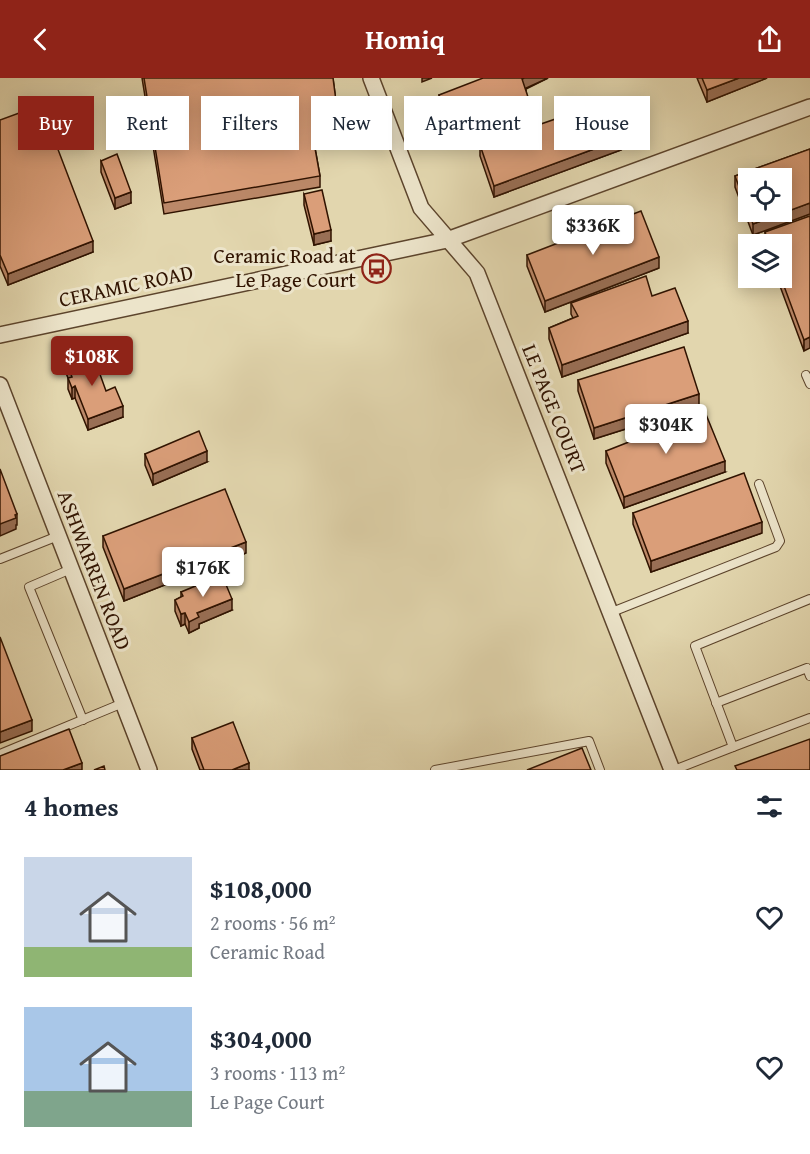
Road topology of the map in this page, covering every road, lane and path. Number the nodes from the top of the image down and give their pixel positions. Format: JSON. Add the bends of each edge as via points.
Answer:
{"nodes":[{"id":1,"x":372,"y":78,"type":"edge"},
{"id":2,"x":810,"y":108,"type":"edge"},
{"id":3,"x":447,"y":240,"type":"junction"},
{"id":4,"x":0,"y":335,"type":"edge"},
{"id":5,"x":806,"y":375,"type":"dead end"},
{"id":6,"x":810,"y":384,"type":"edge"},
{"id":7,"x":0,"y":385,"type":"edge"},
{"id":8,"x":759,"y":484,"type":"dead end"},
{"id":9,"x":58,"y":536,"type":"junction"},
{"id":10,"x":0,"y":559,"type":"edge"},
{"id":11,"x":71,"y":569,"type":"junction"},
{"id":12,"x":810,"y":599,"type":"edge"},
{"id":13,"x":612,"y":612,"type":"junction"},
{"id":14,"x":810,"y":676,"type":"edge"},
{"id":15,"x":716,"y":703,"type":"junction"},
{"id":16,"x":123,"y":704,"type":"junction"},
{"id":17,"x":810,"y":718,"type":"edge"},
{"id":18,"x":83,"y":720,"type":"junction"},
{"id":19,"x":733,"y":747,"type":"junction"},
{"id":20,"x":0,"y":754,"type":"edge"},
{"id":21,"x":149,"y":770,"type":"edge"},
{"id":22,"x":435,"y":770,"type":"edge"},
{"id":23,"x":600,"y":770,"type":"edge"},
{"id":24,"x":673,"y":770,"type":"edge"}],
"edges":[{"from":1,"to":3,"type":"street","name":"LE PAGE COURT","via":[[421,208]]},
{"from":2,"to":3,"type":"street","name":"CERAMIC ROAD"},
{"from":3,"to":4,"type":"street","name":"CERAMIC ROAD"},
{"from":3,"to":13,"type":"street","name":"LE PAGE COURT","via":[[477,273]]},
{"from":5,"to":6,"type":"lane"},
{"from":7,"to":9,"type":"street","name":"ASHWARREN ROAD"},
{"from":8,"to":13,"type":"lane","via":[[780,541],[776,547]]},
{"from":9,"to":10,"type":"lane"},
{"from":9,"to":11,"type":"street","name":"ASHWARREN ROAD"},
{"from":11,"to":16,"type":"street","name":"ASHWARREN ROAD"},
{"from":11,"to":18,"type":"lane","via":[[29,587]]},
{"from":12,"to":15,"type":"lane","via":[[694,646]]},
{"from":13,"to":24,"type":"street","name":"LE PAGE COURT"},
{"from":14,"to":15,"type":"lane","via":[[807,668]]},
{"from":15,"to":19,"type":"lane"},
{"from":16,"to":18,"type":"lane"},
{"from":16,"to":21,"type":"street","name":"ASHWARREN ROAD"},
{"from":17,"to":19,"type":"lane"},
{"from":18,"to":20,"type":"lane"},
{"from":19,"to":24,"type":"lane"},
{"from":22,"to":23,"type":"lane","via":[[589,741]]}]}
